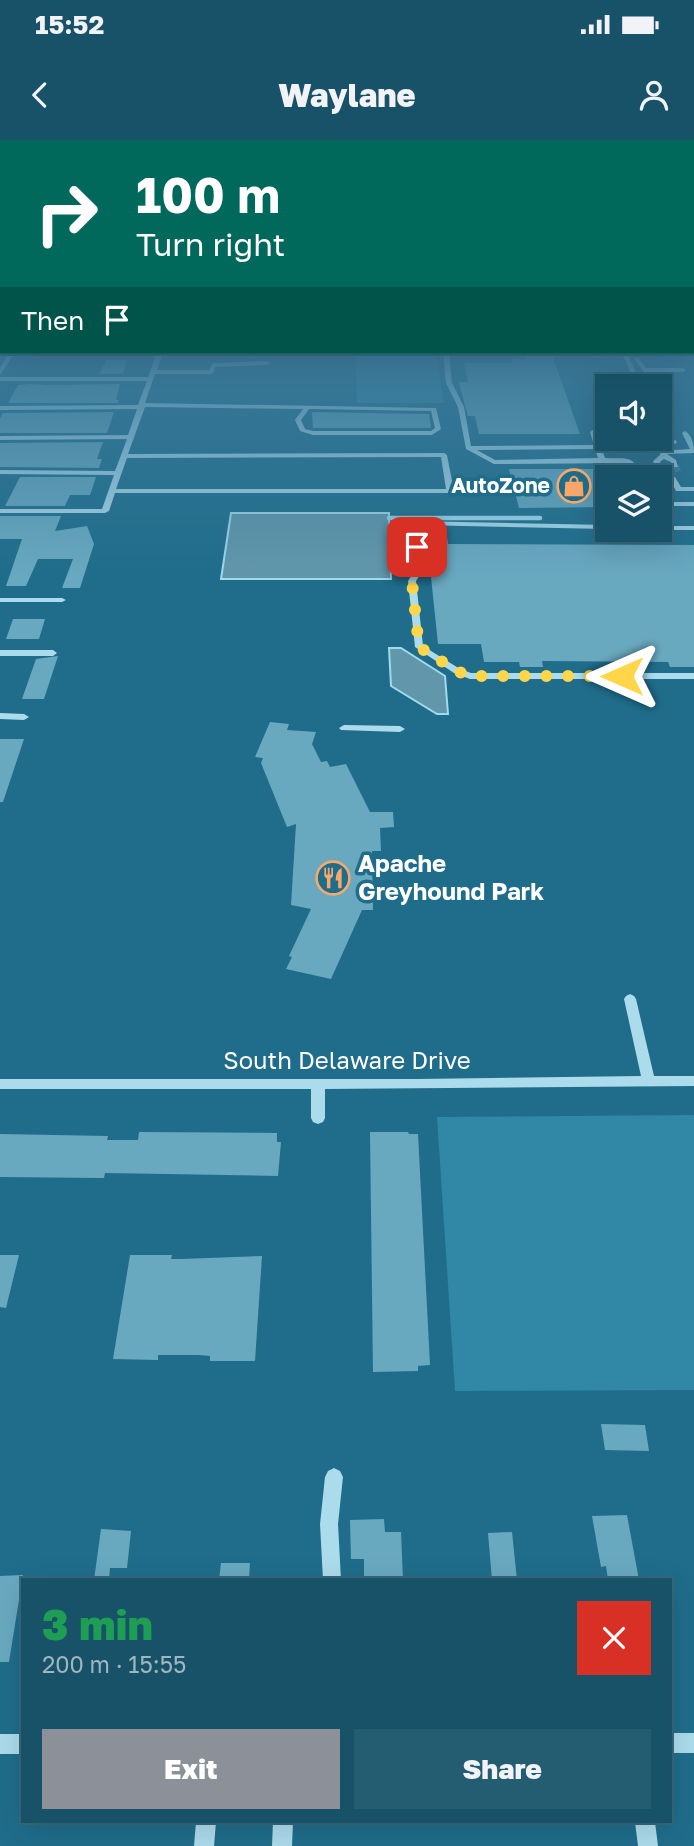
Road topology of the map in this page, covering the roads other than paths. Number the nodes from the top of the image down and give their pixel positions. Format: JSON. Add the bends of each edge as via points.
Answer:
{"nodes":[{"id":1,"x":137,"y":420,"type":"edge"},
{"id":2,"x":298,"y":420,"type":"edge"},
{"id":3,"x":436,"y":420,"type":"edge"},
{"id":4,"x":463,"y":420,"type":"edge"},
{"id":5,"x":593,"y":432,"type":"dead end"},
{"id":6,"x":685,"y":433,"type":"dead end"},
{"id":7,"x":131,"y":437,"type":"junction"},
{"id":8,"x":0,"y":438,"type":"edge"},
{"id":9,"x":595,"y":440,"type":"edge"},
{"id":10,"x":595,"y":447,"type":"edge"},
{"id":11,"x":468,"y":448,"type":"junction"},
{"id":12,"x":599,"y":451,"type":"edge"},
{"id":13,"x":694,"y":451,"type":"edge"},
{"id":14,"x":124,"y":456,"type":"junction"},
{"id":15,"x":664,"y":456,"type":"junction"},
{"id":16,"x":602,"y":460,"type":"junction"},
{"id":17,"x":634,"y":465,"type":"edge"},
{"id":18,"x":0,"y":472,"type":"edge"},
{"id":19,"x":118,"y":472,"type":"junction"},
{"id":20,"x":675,"y":483,"type":"junction"},
{"id":21,"x":694,"y":489,"type":"edge"},
{"id":22,"x":112,"y":491,"type":"junction"},
{"id":23,"x":672,"y":504,"type":"edge"},
{"id":24,"x":694,"y":504,"type":"edge"},
{"id":25,"x":0,"y":511,"type":"edge"},
{"id":26,"x":595,"y":527,"type":"edge"},
{"id":27,"x":672,"y":528,"type":"edge"},
{"id":28,"x":694,"y":528,"type":"edge"},
{"id":29,"x":0,"y":600,"type":"edge"},
{"id":30,"x":62,"y":600,"type":"dead end"},
{"id":31,"x":0,"y":653,"type":"edge"},
{"id":32,"x":53,"y":653,"type":"dead end"},
{"id":33,"x":694,"y":676,"type":"edge"},
{"id":34,"x":0,"y":716,"type":"edge"},
{"id":35,"x":24,"y":717,"type":"dead end"},
{"id":36,"x":344,"y":728,"type":"dead end"},
{"id":37,"x":400,"y":729,"type":"dead end"},
{"id":38,"x":630,"y":999,"type":"dead end"},
{"id":39,"x":649,"y":1081,"type":"junction"},
{"id":40,"x":694,"y":1081,"type":"edge"},
{"id":41,"x":0,"y":1084,"type":"edge"},
{"id":42,"x":318,"y":1084,"type":"junction"},
{"id":43,"x":318,"y":1118,"type":"dead end"},
{"id":44,"x":334,"y":1477,"type":"dead end"},
{"id":45,"x":332,"y":1578,"type":"edge"},
{"id":46,"x":694,"y":1742,"type":"edge"},
{"id":47,"x":672,"y":1743,"type":"edge"},
{"id":48,"x":0,"y":1744,"type":"edge"},
{"id":49,"x":21,"y":1744,"type":"edge"},
{"id":50,"x":205,"y":1823,"type":"edge"},
{"id":51,"x":283,"y":1823,"type":"edge"},
{"id":52,"x":645,"y":1823,"type":"edge"},
{"id":53,"x":204,"y":1846,"type":"edge"},
{"id":54,"x":282,"y":1846,"type":"edge"},
{"id":55,"x":648,"y":1846,"type":"edge"}],
"edges":[{"from":1,"to":7,"type":"street"},
{"from":2,"to":3,"type":"street","via":[[302,430],[313,433],[432,433],[438,429]]},
{"from":4,"to":11,"type":"street"},
{"from":5,"to":9,"type":"street"},
{"from":6,"to":13,"type":"street"},
{"from":7,"to":8,"type":"street"},
{"from":7,"to":14,"type":"street"},
{"from":10,"to":11,"type":"street"},
{"from":11,"to":16,"type":"street","via":[[494,462]]},
{"from":12,"to":16,"type":"street"},
{"from":13,"to":15,"type":"street","via":[[663,452]]},
{"from":14,"to":19,"type":"street"},
{"from":14,"to":22,"type":"street","via":[[444,455],[450,491]]},
{"from":15,"to":20,"type":"street","via":[[674,469]]},
{"from":15,"to":20,"type":"street","via":[[656,461],[662,477]]},
{"from":16,"to":17,"type":"street"},
{"from":18,"to":19,"type":"street"},
{"from":19,"to":22,"type":"street"},
{"from":20,"to":21,"type":"street","via":[[679,489]]},
{"from":22,"to":25,"type":"street","via":[[105,511]]},
{"from":23,"to":24,"type":"street"},
{"from":26,"to":33,"type":"street","via":[[415,523],[419,570],[412,582],[419,647],[470,676]]},
{"from":27,"to":28,"type":"lane"},
{"from":29,"to":30,"type":"street"},
{"from":31,"to":32,"type":"street"},
{"from":34,"to":35,"type":"street"},
{"from":36,"to":37,"type":"street"},
{"from":38,"to":39,"type":"street"},
{"from":39,"to":40,"type":"street","name":"South Delaware Drive"},
{"from":39,"to":42,"type":"street","name":"South Delaware Drive"},
{"from":41,"to":42,"type":"street","name":"South Delaware Drive"},
{"from":42,"to":43,"type":"street"},
{"from":44,"to":45,"type":"street"},
{"from":46,"to":47,"type":"street"},
{"from":48,"to":49,"type":"street"},
{"from":50,"to":53,"type":"street"},
{"from":51,"to":54,"type":"street"},
{"from":52,"to":55,"type":"street"}]}
